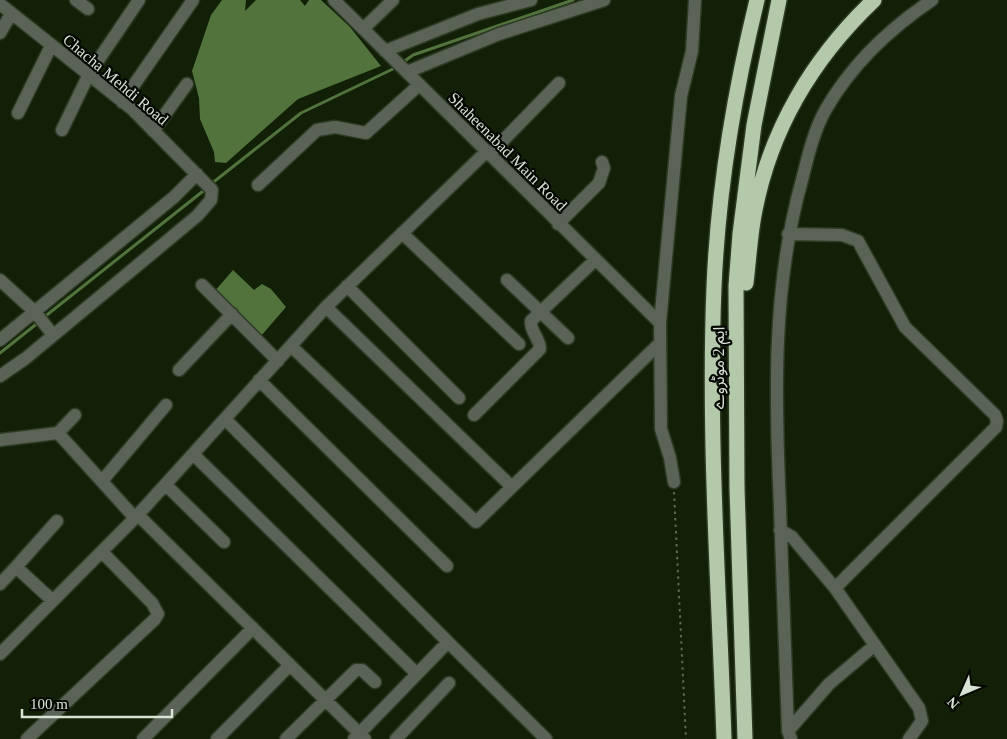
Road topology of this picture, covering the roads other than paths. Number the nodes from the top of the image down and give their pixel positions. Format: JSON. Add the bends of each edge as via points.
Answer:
{"nodes":[{"id":1,"x":76,"y":0,"type":"edge"},
{"id":2,"x":139,"y":0,"type":"edge"},
{"id":3,"x":193,"y":0,"type":"edge"},
{"id":4,"x":334,"y":0,"type":"edge"},
{"id":5,"x":393,"y":0,"type":"edge"},
{"id":6,"x":531,"y":0,"type":"edge"},
{"id":7,"x":604,"y":0,"type":"edge"},
{"id":8,"x":696,"y":0,"type":"edge"},
{"id":9,"x":747,"y":0,"type":"edge"},
{"id":10,"x":757,"y":0,"type":"edge"},
{"id":11,"x":779,"y":0,"type":"edge"},
{"id":12,"x":874,"y":0,"type":"edge"},
{"id":13,"x":932,"y":0,"type":"edge"},
{"id":14,"x":0,"y":4,"type":"edge"},
{"id":15,"x":88,"y":8,"type":"dead end"},
{"id":16,"x":11,"y":14,"type":"junction"},
{"id":17,"x":363,"y":28,"type":"junction"},
{"id":18,"x":0,"y":33,"type":"edge"},
{"id":19,"x":51,"y":46,"type":"junction"},
{"id":20,"x":385,"y":51,"type":"junction"},
{"id":21,"x":407,"y":72,"type":"junction"},
{"id":22,"x":89,"y":74,"type":"junction"},
{"id":23,"x":559,"y":83,"type":"dead end"},
{"id":24,"x":187,"y":84,"type":"dead end"},
{"id":25,"x":419,"y":85,"type":"junction"},
{"id":26,"x":122,"y":102,"type":"junction"},
{"id":27,"x":18,"y":113,"type":"dead end"},
{"id":28,"x":62,"y":130,"type":"dead end"},
{"id":29,"x":153,"y":131,"type":"junction"},
{"id":30,"x":488,"y":153,"type":"junction"},
{"id":31,"x":602,"y":162,"type":"dead end"},
{"id":32,"x":205,"y":182,"type":"junction"},
{"id":33,"x":258,"y":185,"type":"dead end"},
{"id":34,"x":558,"y":224,"type":"junction"},
{"id":35,"x":719,"y":232,"type":"junction"},
{"id":36,"x":402,"y":233,"type":"junction"},
{"id":37,"x":788,"y":234,"type":"junction"},
{"id":38,"x":595,"y":260,"type":"junction"},
{"id":39,"x":0,"y":280,"type":"edge"},
{"id":40,"x":507,"y":280,"type":"dead end"},
{"id":41,"x":202,"y":285,"type":"dead end"},
{"id":42,"x":347,"y":286,"type":"junction"},
{"id":43,"x":326,"y":307,"type":"junction"},
{"id":44,"x":540,"y":312,"type":"junction"},
{"id":45,"x":232,"y":314,"type":"junction"},
{"id":46,"x":43,"y":323,"type":"junction"},
{"id":47,"x":660,"y":323,"type":"junction"},
{"id":48,"x":568,"y":338,"type":"dead end"},
{"id":49,"x":0,"y":340,"type":"edge"},
{"id":50,"x":660,"y":343,"type":"junction"},
{"id":51,"x":519,"y":344,"type":"dead end"},
{"id":52,"x":291,"y":346,"type":"junction"},
{"id":53,"x":278,"y":361,"type":"junction"},
{"id":54,"x":179,"y":370,"type":"dead end"},
{"id":55,"x":0,"y":376,"type":"edge"},
{"id":56,"x":259,"y":380,"type":"junction"},
{"id":57,"x":460,"y":398,"type":"dead end"},
{"id":58,"x":166,"y":405,"type":"dead end"},
{"id":59,"x":75,"y":414,"type":"dead end"},
{"id":60,"x":474,"y":416,"type":"dead end"},
{"id":61,"x":226,"y":420,"type":"junction"},
{"id":62,"x":58,"y":433,"type":"junction"},
{"id":63,"x":0,"y":440,"type":"edge"},
{"id":64,"x":194,"y":454,"type":"junction"},
{"id":65,"x":102,"y":481,"type":"junction"},
{"id":66,"x":674,"y":482,"type":"road end"},
{"id":67,"x":166,"y":485,"type":"junction"},
{"id":68,"x":512,"y":487,"type":"junction"},
{"id":69,"x":737,"y":488,"type":"junction"},
{"id":70,"x":137,"y":516,"type":"junction"},
{"id":71,"x":57,"y":521,"type":"dead end"},
{"id":72,"x":780,"y":530,"type":"junction"},
{"id":73,"x":224,"y":542,"type":"dead end"},
{"id":74,"x":102,"y":552,"type":"junction"},
{"id":75,"x":447,"y":566,"type":"dead end"},
{"id":76,"x":16,"y":567,"type":"junction"},
{"id":77,"x":0,"y":584,"type":"edge"},
{"id":78,"x":836,"y":588,"type":"junction"},
{"id":79,"x":53,"y":601,"type":"junction"},
{"id":80,"x":253,"y":628,"type":"junction"},
{"id":81,"x":448,"y":642,"type":"junction"},
{"id":82,"x":875,"y":646,"type":"junction"},
{"id":83,"x":0,"y":654,"type":"edge"},
{"id":84,"x":290,"y":666,"type":"junction"},
{"id":85,"x":417,"y":674,"type":"junction"},
{"id":86,"x":375,"y":682,"type":"dead end"},
{"id":87,"x":449,"y":683,"type":"dead end"},
{"id":88,"x":325,"y":700,"type":"junction"},
{"id":89,"x":789,"y":735,"type":"edge"},
{"id":90,"x":360,"y":737,"type":"edge"},
{"id":91,"x":28,"y":739,"type":"edge"},
{"id":92,"x":143,"y":739,"type":"edge"},
{"id":93,"x":217,"y":739,"type":"edge"},
{"id":94,"x":286,"y":739,"type":"edge"},
{"id":95,"x":396,"y":739,"type":"edge"},
{"id":96,"x":546,"y":739,"type":"edge"},
{"id":97,"x":724,"y":739,"type":"edge"},
{"id":98,"x":746,"y":739,"type":"edge"},
{"id":99,"x":910,"y":739,"type":"edge"}],
"edges":[{"from":1,"to":15,"type":"street"},
{"from":2,"to":22,"type":"street"},
{"from":3,"to":26,"type":"street"},
{"from":4,"to":17,"type":"street","name":"Shaheenabad Main Road"},
{"from":5,"to":17,"type":"street"},
{"from":6,"to":20,"type":"street","via":[[478,14]]},
{"from":7,"to":21,"type":"street","via":[[498,34]]},
{"from":8,"to":47,"type":"street","via":[[692,51],[681,96]]},
{"from":9,"to":35,"type":"highway","via":[[721,147]]},
{"from":10,"to":35,"type":"highway","name":"ایم 2 موٹروے","via":[[732,123]]},
{"from":11,"to":69,"type":"highway","name":"ایم 2 موٹروے","via":[[754,125],[740,234],[735,338]]},
{"from":12,"to":69,"type":"highway","via":[[844,30],[812,71],[786,118],[762,182],[752,225],[746,286]]},
{"from":13,"to":37,"type":"street","via":[[872,48],[847,75],[825,111],[810,151]]},
{"from":14,"to":16,"type":"street","name":"Chacha Mehdi Road"},
{"from":16,"to":18,"type":"street"},
{"from":16,"to":19,"type":"street","name":"Chacha Mehdi Road"},
{"from":17,"to":20,"type":"street","name":"Shaheenabad Main Road"},
{"from":19,"to":22,"type":"street","name":"Chacha Mehdi Road"},
{"from":19,"to":27,"type":"street"},
{"from":20,"to":21,"type":"street","name":"Shaheenabad Main Road"},
{"from":21,"to":25,"type":"street","name":"Shaheenabad Main Road"},
{"from":22,"to":26,"type":"street","name":"Chacha Mehdi Road"},
{"from":22,"to":28,"type":"street"},
{"from":23,"to":30,"type":"street"},
{"from":24,"to":29,"type":"street"},
{"from":25,"to":30,"type":"street","name":"Shaheenabad Main Road"},
{"from":25,"to":33,"type":"street","via":[[366,132],[335,127],[317,130]]},
{"from":26,"to":29,"type":"street","name":"Chacha Mehdi Road"},
{"from":29,"to":32,"type":"street","name":"Chacha Mehdi Road"},
{"from":30,"to":34,"type":"street","name":"Shaheenabad Main Road"},
{"from":30,"to":36,"type":"street"},
{"from":31,"to":34,"type":"street","via":[[604,168],[599,183]]},
{"from":32,"to":46,"type":"street","via":[[174,197]]},
{"from":32,"to":46,"type":"street","via":[[211,200],[197,216]]},
{"from":34,"to":38,"type":"street","name":"Shaheenabad Main Road"},
{"from":35,"to":97,"type":"highway","name":"ایم 2 موٹروے","via":[[713,339]]},
{"from":36,"to":42,"type":"street"},
{"from":36,"to":51,"type":"street"},
{"from":37,"to":72,"type":"street","via":[[777,318]]},
{"from":37,"to":78,"type":"street","via":[[842,236],[858,241],[905,327],[995,415],[997,421],[989,434]]},
{"from":38,"to":44,"type":"street"},
{"from":38,"to":47,"type":"street","name":"Shaheenabad Main Road"},
{"from":39,"to":46,"type":"street"},
{"from":40,"to":44,"type":"street"},
{"from":41,"to":45,"type":"street"},
{"from":42,"to":43,"type":"street"},
{"from":42,"to":57,"type":"street"},
{"from":43,"to":52,"type":"street"},
{"from":43,"to":68,"type":"street"},
{"from":44,"to":48,"type":"street"},
{"from":44,"to":60,"type":"street","via":[[531,325],[540,349]]},
{"from":45,"to":53,"type":"street"},
{"from":45,"to":54,"type":"street"},
{"from":46,"to":49,"type":"street"},
{"from":46,"to":55,"type":"street"},
{"from":47,"to":50,"type":"street"},
{"from":50,"to":66,"type":"street","via":[[661,429]]},
{"from":50,"to":68,"type":"street"},
{"from":52,"to":53,"type":"street"},
{"from":52,"to":68,"type":"street","via":[[476,522]]},
{"from":53,"to":56,"type":"street"},
{"from":56,"to":61,"type":"street"},
{"from":56,"to":75,"type":"street"},
{"from":58,"to":65,"type":"street"},
{"from":59,"to":62,"type":"street"},
{"from":61,"to":64,"type":"street"},
{"from":61,"to":81,"type":"street"},
{"from":62,"to":63,"type":"street"},
{"from":62,"to":65,"type":"street"},
{"from":64,"to":67,"type":"street"},
{"from":64,"to":85,"type":"street"},
{"from":65,"to":70,"type":"street"},
{"from":67,"to":70,"type":"street"},
{"from":67,"to":73,"type":"street"},
{"from":69,"to":98,"type":"highway","name":"ایم 2 موٹروے"},
{"from":70,"to":74,"type":"street"},
{"from":70,"to":80,"type":"street"},
{"from":71,"to":76,"type":"street"},
{"from":72,"to":78,"type":"street","via":[[792,537]]},
{"from":72,"to":89,"type":"street"},
{"from":74,"to":79,"type":"street"},
{"from":74,"to":91,"type":"street","via":[[152,603],[158,614]]},
{"from":76,"to":77,"type":"street"},
{"from":76,"to":79,"type":"street"},
{"from":78,"to":82,"type":"street"},
{"from":79,"to":83,"type":"street"},
{"from":80,"to":84,"type":"street"},
{"from":80,"to":92,"type":"street"},
{"from":81,"to":85,"type":"street"},
{"from":81,"to":96,"type":"street"},
{"from":82,"to":89,"type":"street","via":[[829,684]]},
{"from":82,"to":99,"type":"street","via":[[922,714],[922,721]]},
{"from":84,"to":88,"type":"street"},
{"from":84,"to":93,"type":"street"},
{"from":85,"to":90,"type":"street"},
{"from":86,"to":88,"type":"street","via":[[359,668]]},
{"from":87,"to":95,"type":"street"},
{"from":88,"to":90,"type":"street"},
{"from":88,"to":94,"type":"street"}]}
